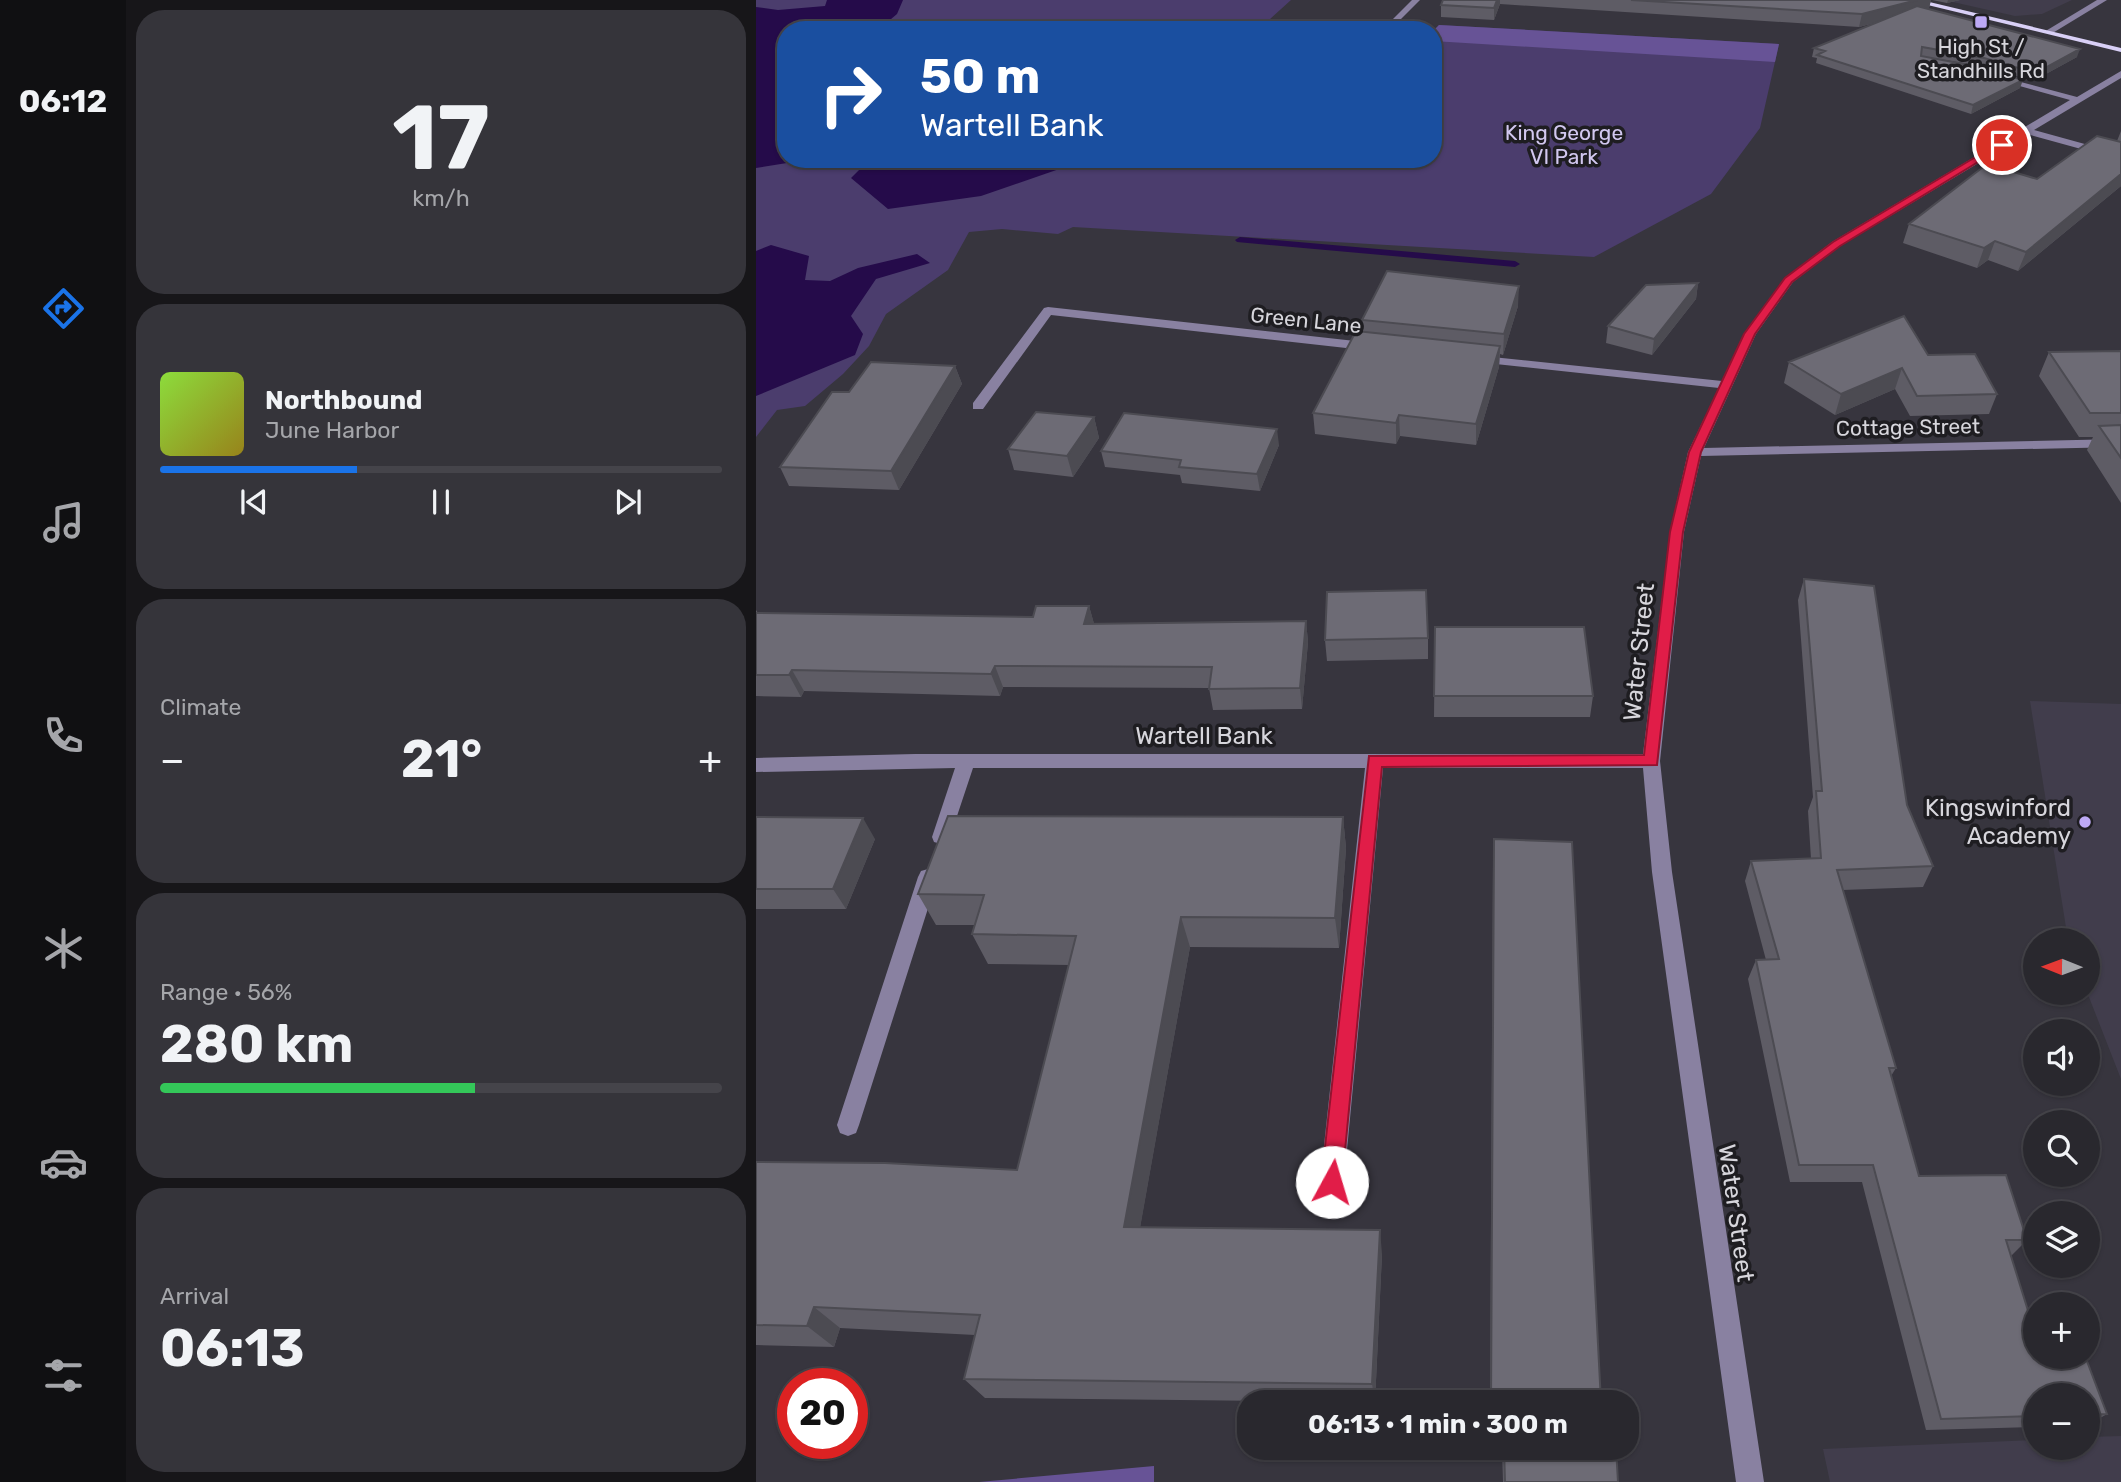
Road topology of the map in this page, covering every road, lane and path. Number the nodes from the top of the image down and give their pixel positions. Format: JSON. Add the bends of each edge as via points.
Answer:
{"nodes":[{"id":1,"x":1416,"y":0,"type":"edge"},
{"id":2,"x":2103,"y":0,"type":"edge"},
{"id":3,"x":1915,"y":1,"type":"edge"},
{"id":4,"x":1898,"y":6,"type":"edge"},
{"id":5,"x":1394,"y":21,"type":"edge"},
{"id":6,"x":2048,"y":32,"type":"junction"},
{"id":7,"x":2121,"y":50,"type":"edge"},
{"id":8,"x":2121,"y":74,"type":"edge"},
{"id":9,"x":1991,"y":75,"type":"edge"},
{"id":10,"x":2078,"y":100,"type":"junction"},
{"id":11,"x":2026,"y":131,"type":"junction"},
{"id":12,"x":2121,"y":157,"type":"edge"},
{"id":13,"x":1389,"y":348,"type":"edge"},
{"id":14,"x":1458,"y":356,"type":"edge"},
{"id":15,"x":1728,"y":385,"type":"junction"},
{"id":16,"x":978,"y":406,"type":"dead end"},
{"id":17,"x":2121,"y":443,"type":"edge"},
{"id":18,"x":1695,"y":452,"type":"junction"},
{"id":19,"x":966,"y":761,"type":"junction"},
{"id":20,"x":1375,"y":761,"type":"junction"},
{"id":21,"x":1651,"y":761,"type":"junction"},
{"id":22,"x":756,"y":765,"type":"edge"},
{"id":23,"x":848,"y":1125,"type":"dead end"},
{"id":24,"x":1332,"y":1182,"type":"dead end"},
{"id":25,"x":1751,"y":1482,"type":"edge"}],
"edges":[{"from":1,"to":5,"type":"street"},
{"from":2,"to":6,"type":"street"},
{"from":3,"to":4,"type":"street"},
{"from":3,"to":6,"type":"main road"},
{"from":6,"to":7,"type":"main road"},
{"from":8,"to":10,"type":"street","name":"Water Street"},
{"from":9,"to":10,"type":"street"},
{"from":10,"to":11,"type":"street","name":"Water Street"},
{"from":11,"to":12,"type":"street"},
{"from":11,"to":15,"type":"street","name":"Water Street","via":[[1836,244],[1788,280],[1750,334]]},
{"from":13,"to":16,"type":"street","name":"Green Lane","via":[[1048,311]]},
{"from":14,"to":15,"type":"street"},
{"from":15,"to":18,"type":"street","name":"Water Street"},
{"from":17,"to":18,"type":"street","name":"Cottage Street"},
{"from":18,"to":21,"type":"street","name":"Water Street","via":[[1677,532]]},
{"from":19,"to":20,"type":"street","name":"Wartell Bank"},
{"from":19,"to":22,"type":"street","name":"Wartell Bank"},
{"from":19,"to":23,"type":"street"},
{"from":20,"to":21,"type":"street","name":"Wartell Bank"},
{"from":20,"to":24,"type":"street"},
{"from":21,"to":25,"type":"street","name":"Water Street","via":[[1662,872]]}]}
